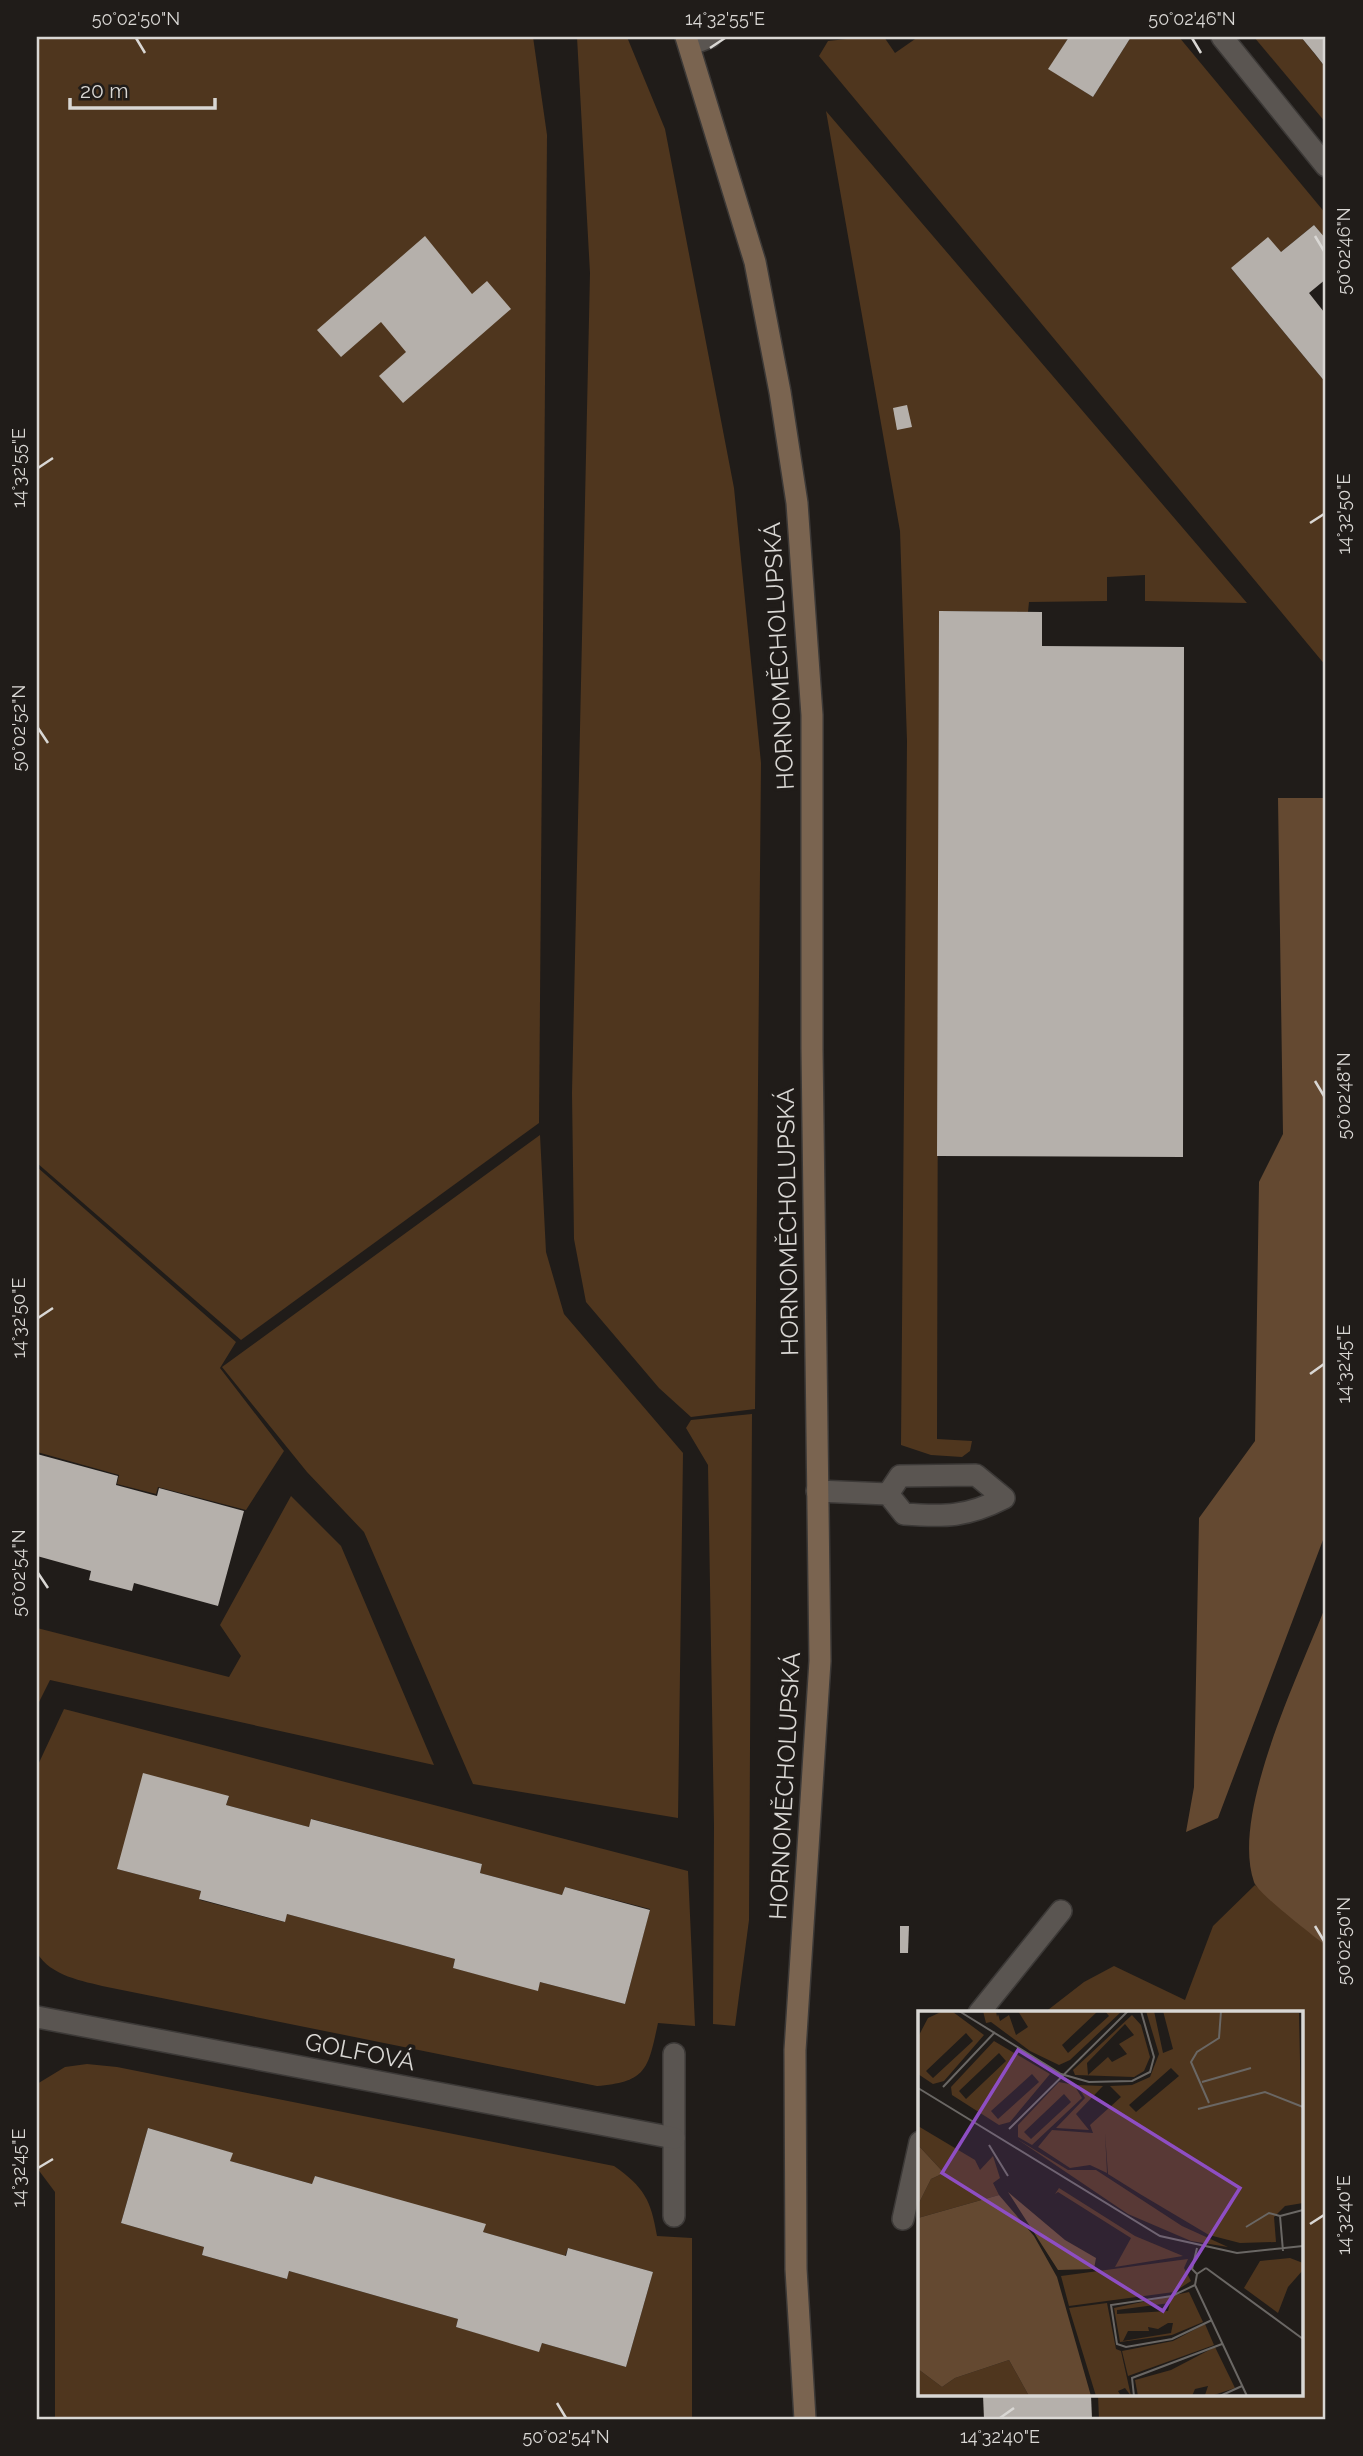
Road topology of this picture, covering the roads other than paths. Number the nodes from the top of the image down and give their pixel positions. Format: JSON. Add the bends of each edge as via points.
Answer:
{"nodes":[{"id":1,"x":710,"y":37,"type":"edge"},
{"id":2,"x":1222,"y":37,"type":"edge"},
{"id":3,"x":688,"y":41,"type":"edge"},
{"id":4,"x":1326,"y":166,"type":"edge"},
{"id":5,"x":817,"y":1492,"type":"junction"},
{"id":6,"x":888,"y":1494,"type":"dead end"},
{"id":7,"x":1061,"y":1911,"type":"dead end"},
{"id":8,"x":981,"y":2011,"type":"edge"},
{"id":9,"x":37,"y":2017,"type":"edge"},
{"id":10,"x":674,"y":2054,"type":"dead end"},
{"id":11,"x":674,"y":2138,"type":"junction"},
{"id":12,"x":918,"y":2151,"type":"edge"},
{"id":13,"x":674,"y":2216,"type":"dead end"},
{"id":14,"x":903,"y":2218,"type":"dead end"},
{"id":15,"x":805,"y":2419,"type":"edge"}],
"edges":[{"from":1,"to":3,"type":"street"},
{"from":2,"to":4,"type":"street"},
{"from":3,"to":5,"type":"street","name":"HORNOMĚCHOLUPSKÁ","via":[[755,262],[797,503],[813,715]]},
{"from":5,"to":6,"type":"street"},
{"from":5,"to":15,"type":"street","name":"HORNOMĚCHOLUPSKÁ","via":[[820,1661],[795,2050],[796,2245]]},
{"from":7,"to":8,"type":"street"},
{"from":9,"to":11,"type":"street","name":"GOLFOVÁ"},
{"from":10,"to":11,"type":"street"},
{"from":11,"to":13,"type":"street"},
{"from":12,"to":14,"type":"street"}]}
